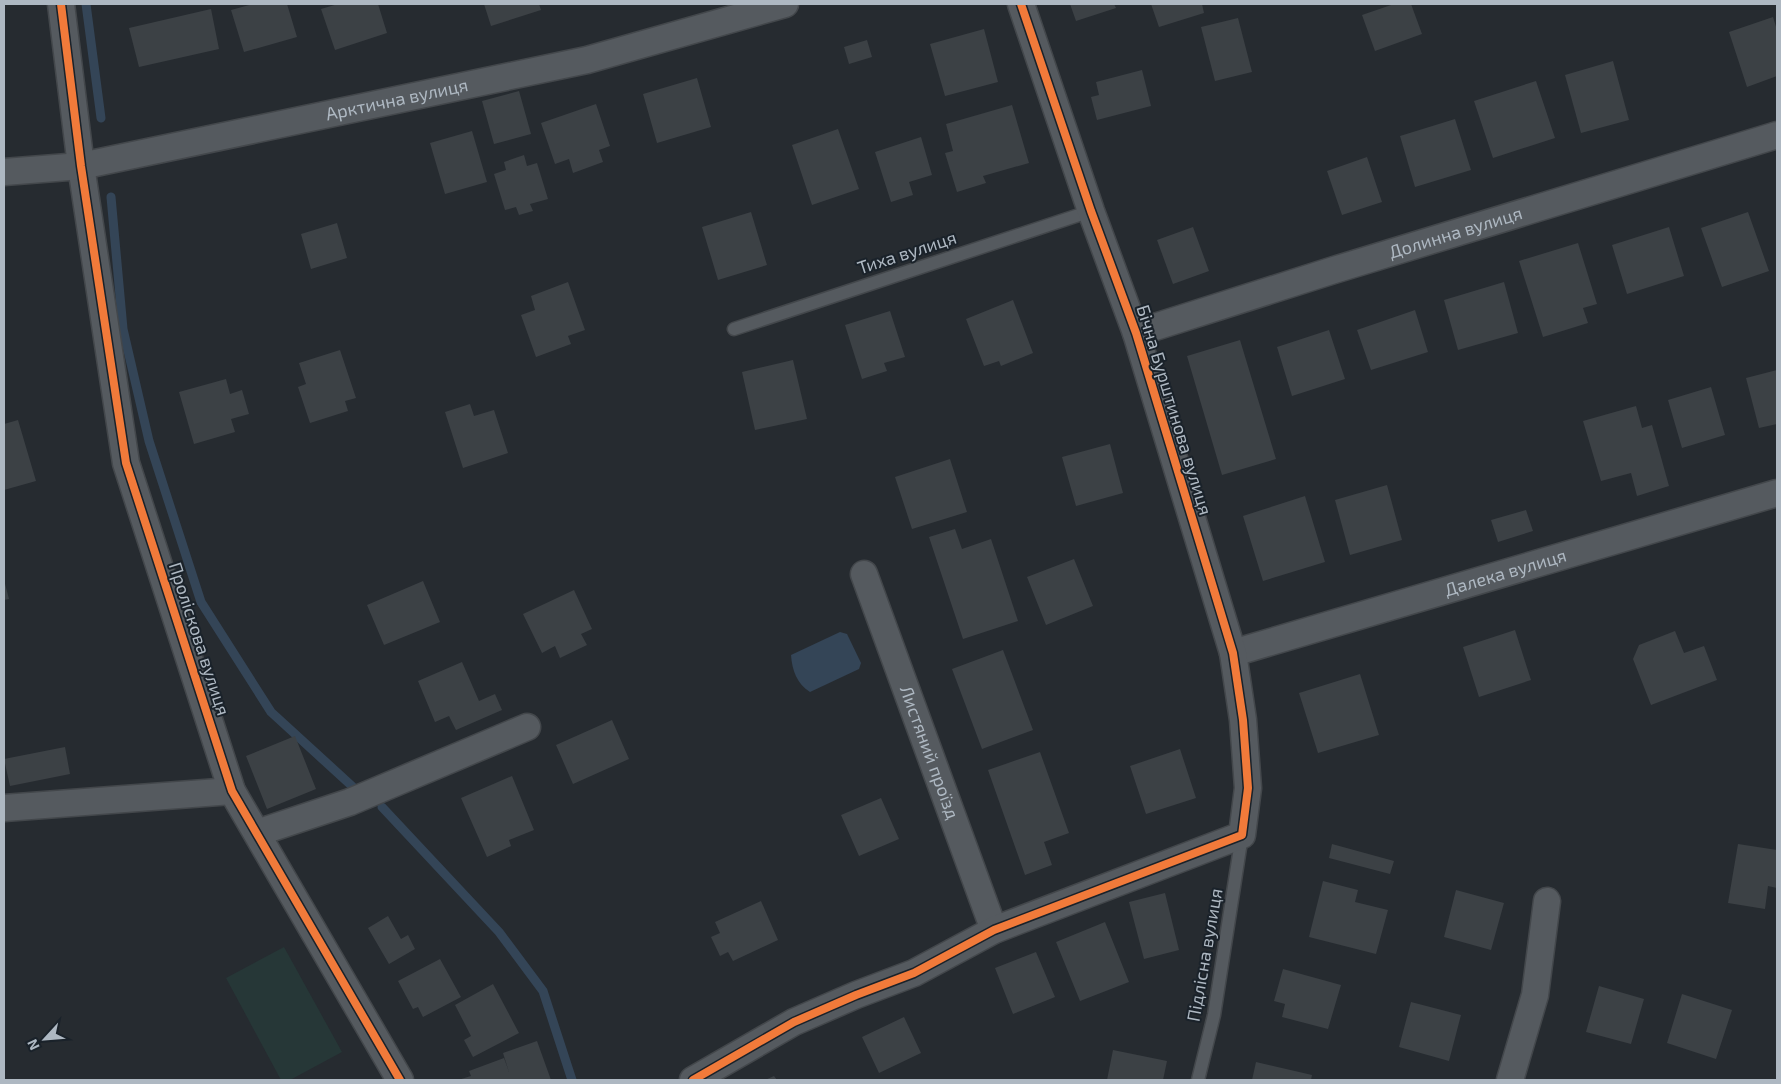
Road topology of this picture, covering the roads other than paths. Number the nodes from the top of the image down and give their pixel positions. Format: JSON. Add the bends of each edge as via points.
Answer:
{"nodes":[{"id":1,"x":61,"y":4,"type":"edge"},
{"id":2,"x":785,"y":4,"type":"edge"},
{"id":3,"x":1021,"y":4,"type":"edge"},
{"id":4,"x":1777,"y":135,"type":"edge"},
{"id":5,"x":81,"y":166,"type":"junction"},
{"id":6,"x":4,"y":172,"type":"edge"},
{"id":7,"x":1091,"y":211,"type":"junction"},
{"id":8,"x":734,"y":329,"type":"dead end"},
{"id":9,"x":1136,"y":333,"type":"junction"},
{"id":10,"x":1777,"y":493,"type":"edge"},
{"id":11,"x":864,"y":574,"type":"dead end"},
{"id":12,"x":1233,"y":653,"type":"junction"},
{"id":13,"x":527,"y":727,"type":"dead end"},
{"id":14,"x":232,"y":792,"type":"junction"},
{"id":15,"x":4,"y":808,"type":"edge"},
{"id":16,"x":257,"y":833,"type":"junction"},
{"id":17,"x":1242,"y":835,"type":"junction"},
{"id":18,"x":1547,"y":901,"type":"dead end"},
{"id":19,"x":994,"y":930,"type":"junction"},
{"id":20,"x":400,"y":1080,"type":"edge"},
{"id":21,"x":693,"y":1080,"type":"edge"},
{"id":22,"x":1198,"y":1080,"type":"edge"},
{"id":23,"x":1510,"y":1080,"type":"edge"}],
"edges":[{"from":1,"to":5,"type":"street","name":"Проліскова вулиця"},
{"from":2,"to":5,"type":"street","name":"Арктична вулиця","via":[[587,60]]},
{"from":3,"to":7,"type":"street","name":"Бічна Бурштинова вулиця"},
{"from":4,"to":9,"type":"street","name":"Долинна вулиця"},
{"from":5,"to":6,"type":"street","name":"Арктична вулиця"},
{"from":5,"to":14,"type":"street","name":"Проліскова вулиця","via":[[126,463]]},
{"from":7,"to":8,"type":"lane","name":"Тиха вулиця"},
{"from":7,"to":9,"type":"street","name":"Бічна Бурштинова вулиця"},
{"from":9,"to":12,"type":"street","name":"Бічна Бурштинова вулиця"},
{"from":10,"to":12,"type":"street","name":"Далека вулиця"},
{"from":11,"to":19,"type":"street","name":"Листяний проїзд"},
{"from":12,"to":17,"type":"street","name":"Бічна Бурштинова вулиця","via":[[1243,720],[1248,788]]},
{"from":13,"to":16,"type":"street","via":[[350,802]]},
{"from":14,"to":15,"type":"street"},
{"from":14,"to":16,"type":"street","name":"Проліскова вулиця"},
{"from":16,"to":20,"type":"street","name":"Проліскова вулиця"},
{"from":17,"to":19,"type":"street"},
{"from":17,"to":22,"type":"lane","name":"Підлісна вулиця","via":[[1214,1015]]},
{"from":18,"to":23,"type":"street","via":[[1535,995]]},
{"from":19,"to":21,"type":"street","via":[[914,973],[794,1022]]}]}
